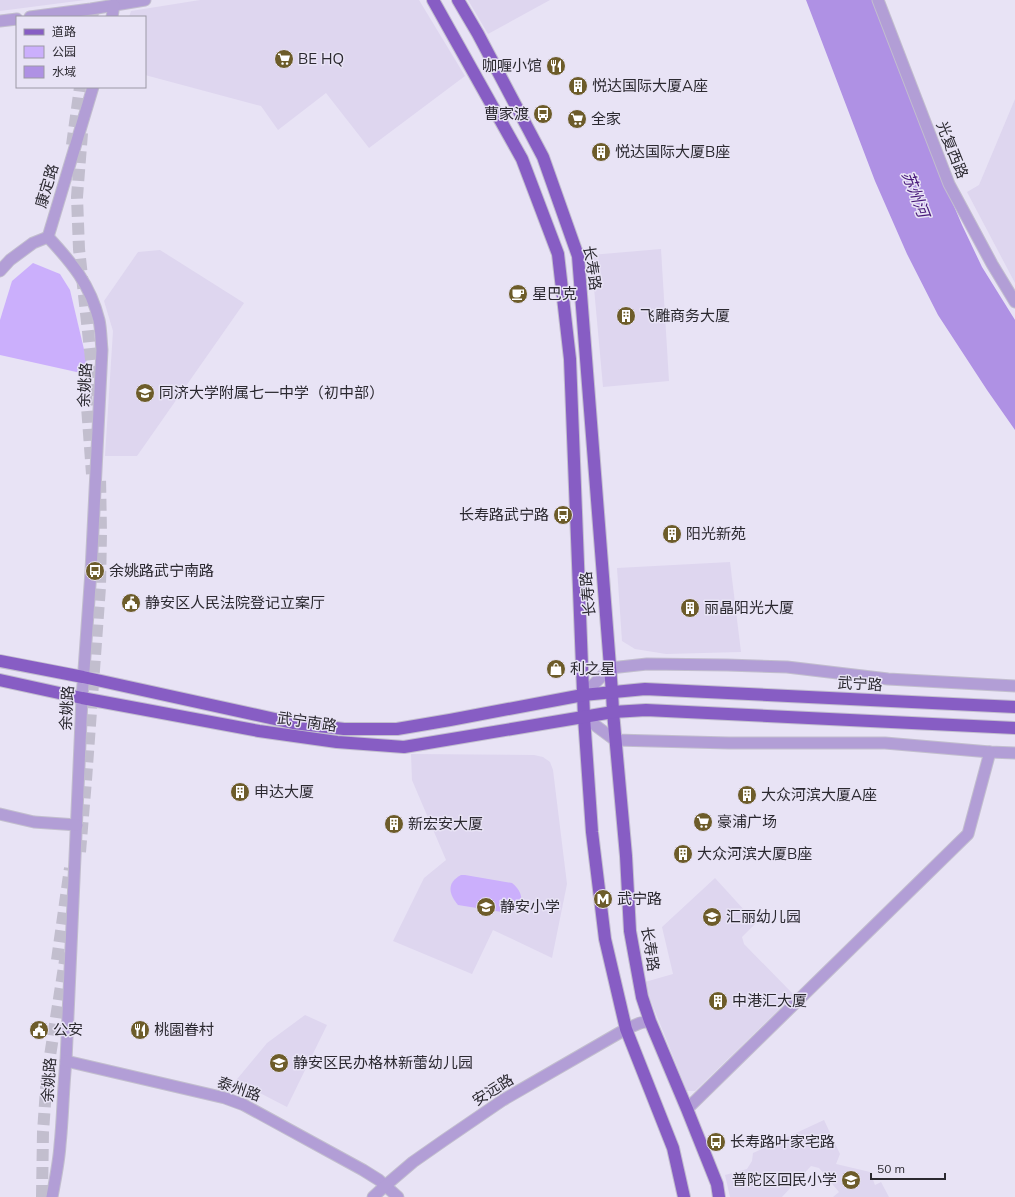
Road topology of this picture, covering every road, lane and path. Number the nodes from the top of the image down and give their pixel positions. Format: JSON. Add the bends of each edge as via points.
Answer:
{"nodes":[{"id":1,"x":145,"y":0,"type":"edge"},
{"id":2,"x":433,"y":0,"type":"edge"},
{"id":3,"x":458,"y":0,"type":"edge"},
{"id":4,"x":878,"y":0,"type":"edge"},
{"id":5,"x":114,"y":5,"type":"junction"},
{"id":6,"x":37,"y":16,"type":"edge"},
{"id":7,"x":112,"y":16,"type":"edge"},
{"id":8,"x":16,"y":19,"type":"edge"},
{"id":9,"x":0,"y":21,"type":"edge"},
{"id":10,"x":94,"y":88,"type":"edge"},
{"id":11,"x":48,"y":237,"type":"junction"},
{"id":12,"x":0,"y":271,"type":"edge"},
{"id":13,"x":1015,"y":302,"type":"edge"},
{"id":14,"x":0,"y":661,"type":"edge"},
{"id":15,"x":610,"y":668,"type":"junction"},
{"id":16,"x":83,"y":677,"type":"junction"},
{"id":17,"x":0,"y":680,"type":"edge"},
{"id":18,"x":1015,"y":686,"type":"edge"},
{"id":19,"x":612,"y":692,"type":"junction"},
{"id":20,"x":583,"y":695,"type":"junction"},
{"id":21,"x":82,"y":698,"type":"junction"},
{"id":22,"x":1015,"y":707,"type":"edge"},
{"id":23,"x":613,"y":712,"type":"junction"},
{"id":24,"x":584,"y":717,"type":"junction"},
{"id":25,"x":1015,"y":728,"type":"edge"},
{"id":26,"x":615,"y":740,"type":"junction"},
{"id":27,"x":990,"y":752,"type":"junction"},
{"id":28,"x":1015,"y":752,"type":"edge"},
{"id":29,"x":0,"y":814,"type":"edge"},
{"id":30,"x":77,"y":825,"type":"junction"},
{"id":31,"x":645,"y":1022,"type":"junction"},
{"id":32,"x":626,"y":1029,"type":"junction"},
{"id":33,"x":66,"y":1061,"type":"junction"},
{"id":34,"x":687,"y":1109,"type":"junction"},
{"id":35,"x":386,"y":1185,"type":"junction"},
{"id":36,"x":52,"y":1197,"type":"edge"},
{"id":37,"x":373,"y":1197,"type":"edge"},
{"id":38,"x":398,"y":1197,"type":"edge"},
{"id":39,"x":684,"y":1197,"type":"edge"},
{"id":40,"x":720,"y":1197,"type":"edge"}],
"edges":[{"from":1,"to":5,"type":"street"},
{"from":2,"to":20,"type":"main road","name":"长寿路","via":[[522,159],[558,254],[570,359]]},
{"from":3,"to":15,"type":"main road","name":"长寿路","via":[[542,157],[578,256]]},
{"from":4,"to":13,"type":"street","name":"光复西路","via":[[949,184]]},
{"from":5,"to":6,"type":"street"},
{"from":5,"to":7,"type":"street"},
{"from":8,"to":9,"type":"street"},
{"from":10,"to":11,"type":"street","name":"康定路"},
{"from":11,"to":12,"type":"street","via":[[33,243]]},
{"from":11,"to":16,"type":"street","name":"余姚路","via":[[78,272],[91,295],[100,321],[102,350]]},
{"from":14,"to":16,"type":"main road","name":"武宁南路"},
{"from":15,"to":18,"type":"street","via":[[647,664],[780,667],[888,679]]},
{"from":15,"to":19,"type":"main road","name":"长寿路"},
{"from":15,"to":20,"type":"street"},
{"from":16,"to":20,"type":"main road","name":"武宁南路","via":[[292,723],[344,729],[397,729]]},
{"from":16,"to":21,"type":"street","name":"余姚路"},
{"from":17,"to":21,"type":"main road","name":"武宁南路"},
{"from":19,"to":20,"type":"main road","name":"武宁路"},
{"from":19,"to":22,"type":"main road","name":"武宁路","via":[[646,689]]},
{"from":19,"to":23,"type":"main road","name":"长寿路"},
{"from":20,"to":24,"type":"main road","name":"长寿路"},
{"from":21,"to":24,"type":"main road","name":"武宁南路","via":[[267,732],[337,742],[404,747]]},
{"from":21,"to":30,"type":"street","name":"余姚路"},
{"from":23,"to":24,"type":"main road","name":"武宁南路"},
{"from":23,"to":25,"type":"main road","via":[[646,710]]},
{"from":23,"to":26,"type":"main road","name":"长寿路"},
{"from":24,"to":26,"type":"street"},
{"from":24,"to":32,"type":"main road","name":"长寿路","via":[[592,832],[604,931]]},
{"from":26,"to":27,"type":"street","via":[[885,743]]},
{"from":26,"to":31,"type":"main road","name":"长寿路","via":[[630,931]]},
{"from":27,"to":28,"type":"street"},
{"from":27,"to":34,"type":"street","via":[[968,834]]},
{"from":29,"to":30,"type":"street","via":[[34,822]]},
{"from":30,"to":33,"type":"street","name":"余姚路"},
{"from":31,"to":32,"type":"street","name":"安远路"},
{"from":31,"to":34,"type":"main road","name":"长寿路"},
{"from":32,"to":35,"type":"street","name":"安远路","via":[[503,1100],[414,1162]]},
{"from":32,"to":39,"type":"main road","name":"长寿路","via":[[673,1148]]},
{"from":33,"to":35,"type":"street","name":"泰州路","via":[[225,1098],[244,1105]]},
{"from":33,"to":36,"type":"street","name":"余姚路","via":[[57,1174]]},
{"from":34,"to":40,"type":"main road","name":"长寿路"},
{"from":35,"to":37,"type":"street","name":"安远路"},
{"from":35,"to":38,"type":"street","name":"泰州路"}]}
